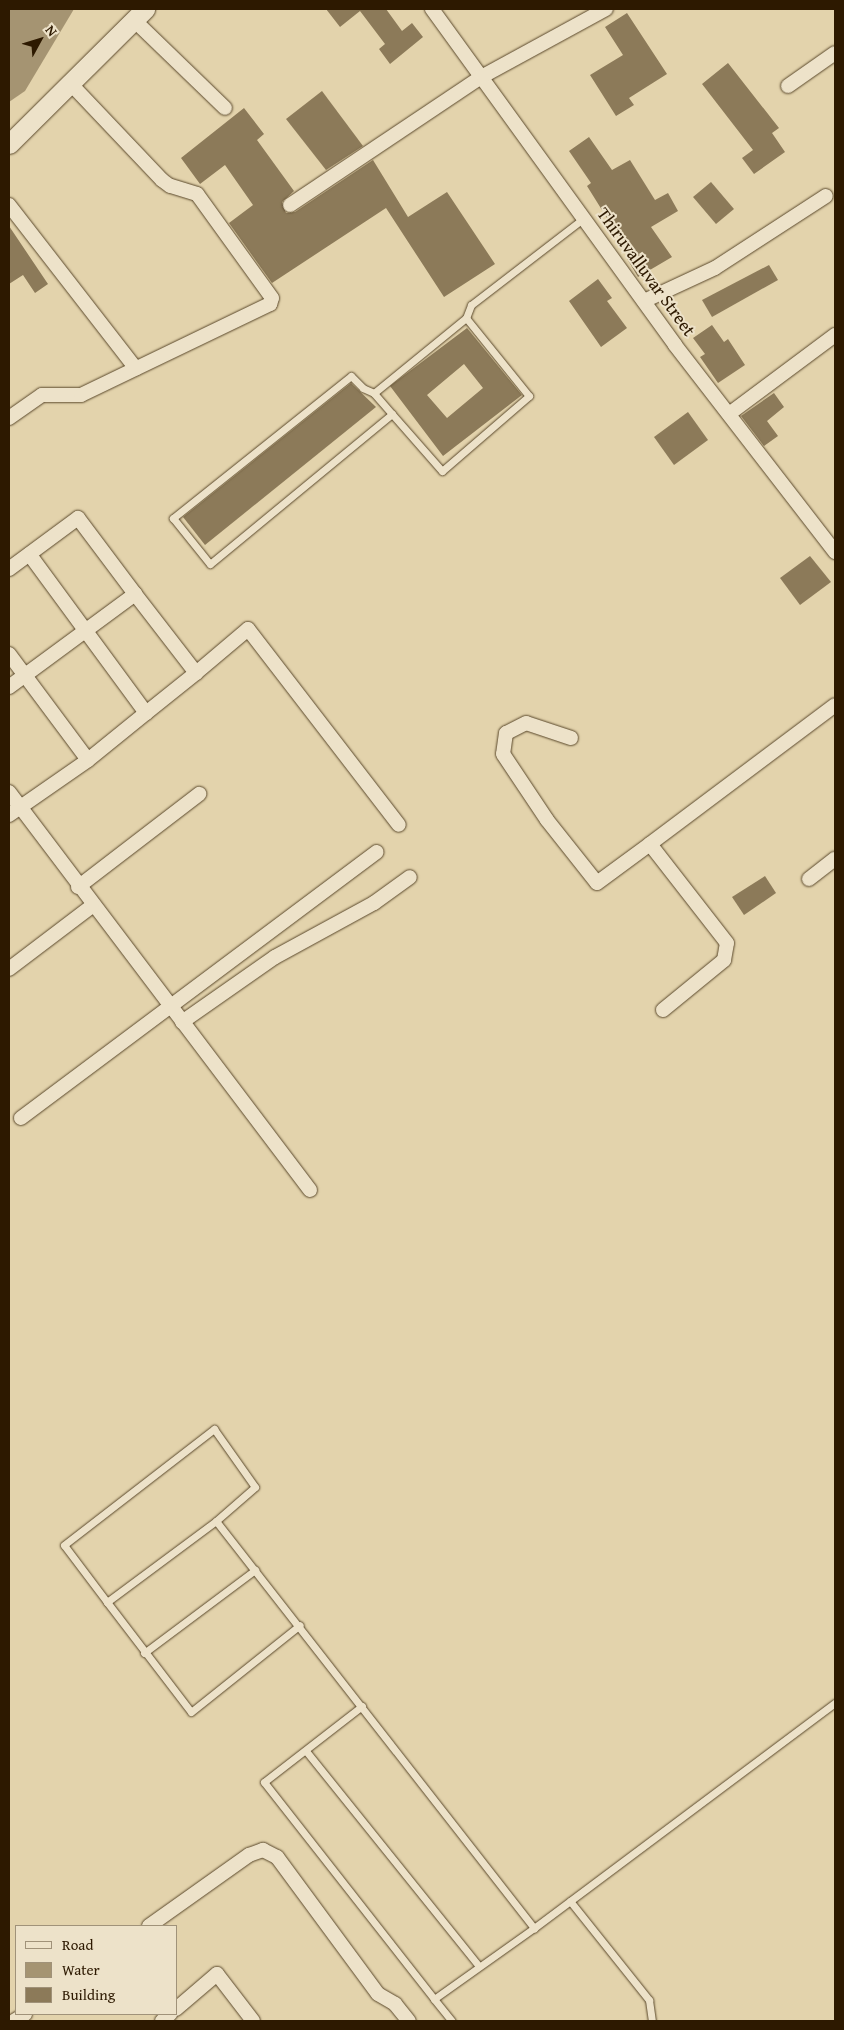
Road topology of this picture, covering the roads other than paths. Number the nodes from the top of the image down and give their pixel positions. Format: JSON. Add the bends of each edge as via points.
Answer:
{"nodes":[{"id":1,"x":432,"y":9,"type":"edge"},
{"id":2,"x":604,"y":9,"type":"edge"},
{"id":3,"x":140,"y":15,"type":"edge"},
{"id":4,"x":835,"y":53,"type":"edge"},
{"id":5,"x":483,"y":76,"type":"junction"},
{"id":6,"x":71,"y":84,"type":"junction"},
{"id":7,"x":788,"y":86,"type":"dead end"},
{"id":8,"x":225,"y":108,"type":"dead end"},
{"id":9,"x":9,"y":144,"type":"edge"},
{"id":10,"x":826,"y":196,"type":"dead end"},
{"id":11,"x":9,"y":205,"type":"edge"},
{"id":12,"x":290,"y":205,"type":"dead end"},
{"id":13,"x":584,"y":218,"type":"junction"},
{"id":14,"x":644,"y":301,"type":"junction"},
{"id":15,"x":466,"y":318,"type":"junction"},
{"id":16,"x":835,"y":335,"type":"edge"},
{"id":17,"x":136,"y":369,"type":"junction"},
{"id":18,"x":374,"y":393,"type":"junction"},
{"id":19,"x":392,"y":414,"type":"junction"},
{"id":20,"x":729,"y":414,"type":"junction"},
{"id":21,"x":9,"y":418,"type":"edge"},
{"id":22,"x":835,"y":552,"type":"edge"},
{"id":23,"x":29,"y":554,"type":"junction"},
{"id":24,"x":9,"y":569,"type":"edge"},
{"id":25,"x":134,"y":594,"type":"junction"},
{"id":26,"x":86,"y":630,"type":"junction"},
{"id":27,"x":9,"y":654,"type":"edge"},
{"id":28,"x":196,"y":673,"type":"junction"},
{"id":29,"x":25,"y":675,"type":"junction"},
{"id":30,"x":9,"y":687,"type":"edge"},
{"id":31,"x":835,"y":705,"type":"edge"},
{"id":32,"x":146,"y":713,"type":"junction"},
{"id":33,"x":571,"y":738,"type":"dead end"},
{"id":34,"x":88,"y":760,"type":"junction"},
{"id":35,"x":9,"y":792,"type":"edge"},
{"id":36,"x":199,"y":794,"type":"dead end"},
{"id":37,"x":14,"y":811,"type":"edge"},
{"id":38,"x":399,"y":825,"type":"dead end"},
{"id":39,"x":650,"y":844,"type":"junction"},
{"id":40,"x":376,"y":852,"type":"dead end"},
{"id":41,"x":835,"y":859,"type":"edge"},
{"id":42,"x":410,"y":877,"type":"dead end"},
{"id":43,"x":809,"y":879,"type":"dead end"},
{"id":44,"x":78,"y":887,"type":"junction"},
{"id":45,"x":92,"y":906,"type":"junction"},
{"id":46,"x":9,"y":969,"type":"edge"},
{"id":47,"x":170,"y":1008,"type":"junction"},
{"id":48,"x":663,"y":1010,"type":"dead end"},
{"id":49,"x":182,"y":1022,"type":"junction"},
{"id":50,"x":21,"y":1118,"type":"dead end"},
{"id":51,"x":310,"y":1190,"type":"dead end"},
{"id":52,"x":216,"y":1522,"type":"junction"},
{"id":53,"x":255,"y":1570,"type":"junction"},
{"id":54,"x":107,"y":1602,"type":"junction"},
{"id":55,"x":300,"y":1625,"type":"junction"},
{"id":56,"x":144,"y":1653,"type":"junction"},
{"id":57,"x":835,"y":1703,"type":"edge"},
{"id":58,"x":362,"y":1706,"type":"junction"},
{"id":59,"x":306,"y":1750,"type":"junction"},
{"id":60,"x":570,"y":1901,"type":"junction"},
{"id":61,"x":150,"y":1925,"type":"edge"},
{"id":62,"x":534,"y":1928,"type":"junction"},
{"id":63,"x":479,"y":1966,"type":"junction"},
{"id":64,"x":434,"y":1999,"type":"junction"},
{"id":65,"x":178,"y":2007,"type":"edge"},
{"id":66,"x":253,"y":2021,"type":"edge"},
{"id":67,"x":409,"y":2021,"type":"edge"},
{"id":68,"x":452,"y":2021,"type":"edge"},
{"id":69,"x":652,"y":2021,"type":"edge"}],
"edges":[{"from":1,"to":5,"type":"street","name":"Thiruvalluvar Street"},
{"from":2,"to":5,"type":"street"},
{"from":3,"to":6,"type":"street"},
{"from":3,"to":8,"type":"street"},
{"from":4,"to":7,"type":"street"},
{"from":5,"to":12,"type":"street"},
{"from":5,"to":13,"type":"street","name":"Thiruvalluvar Street"},
{"from":6,"to":9,"type":"street"},
{"from":6,"to":17,"type":"street","via":[[162,180],[170,186],[197,194],[272,298],[270,304]]},
{"from":10,"to":14,"type":"street","via":[[715,268]]},
{"from":11,"to":17,"type":"street"},
{"from":13,"to":14,"type":"street","name":"Thiruvalluvar Street"},
{"from":13,"to":15,"type":"lane","via":[[471,305]]},
{"from":14,"to":20,"type":"street","name":"Thiruvalluvar Street"},
{"from":15,"to":18,"type":"lane"},
{"from":15,"to":19,"type":"lane","via":[[529,396],[442,471]]},
{"from":16,"to":20,"type":"street"},
{"from":17,"to":21,"type":"street","via":[[81,395],[42,395]]},
{"from":18,"to":19,"type":"lane"},
{"from":18,"to":19,"type":"lane","via":[[363,388],[351,376],[172,518],[210,564]]},
{"from":20,"to":22,"type":"street","name":"Thiruvalluvar Street"},
{"from":23,"to":24,"type":"street"},
{"from":23,"to":25,"type":"street","via":[[78,518]]},
{"from":23,"to":26,"type":"street"},
{"from":25,"to":26,"type":"street"},
{"from":25,"to":28,"type":"street"},
{"from":26,"to":29,"type":"street"},
{"from":26,"to":32,"type":"street"},
{"from":27,"to":29,"type":"street"},
{"from":28,"to":32,"type":"street"},
{"from":28,"to":38,"type":"street","via":[[248,629]]},
{"from":29,"to":30,"type":"street"},
{"from":29,"to":34,"type":"street"},
{"from":31,"to":39,"type":"street"},
{"from":32,"to":34,"type":"street"},
{"from":33,"to":39,"type":"street","via":[[526,723],[506,733],[502,754],[547,820],[597,883]]},
{"from":34,"to":37,"type":"street"},
{"from":35,"to":37,"type":"street"},
{"from":36,"to":44,"type":"street"},
{"from":37,"to":44,"type":"street"},
{"from":39,"to":48,"type":"street","via":[[727,942],[724,960]]},
{"from":40,"to":47,"type":"street"},
{"from":41,"to":43,"type":"street"},
{"from":42,"to":49,"type":"street","via":[[374,903],[275,957]]},
{"from":44,"to":45,"type":"street"},
{"from":45,"to":46,"type":"street"},
{"from":45,"to":47,"type":"street"},
{"from":47,"to":49,"type":"street"},
{"from":47,"to":50,"type":"street"},
{"from":49,"to":51,"type":"street"},
{"from":52,"to":53,"type":"lane"},
{"from":52,"to":54,"type":"lane"},
{"from":52,"to":54,"type":"lane","via":[[255,1487],[214,1429],[64,1545]]},
{"from":53,"to":55,"type":"lane"},
{"from":53,"to":56,"type":"lane"},
{"from":54,"to":56,"type":"lane"},
{"from":55,"to":56,"type":"lane","via":[[191,1712]]},
{"from":55,"to":58,"type":"lane"},
{"from":57,"to":60,"type":"lane"},
{"from":58,"to":59,"type":"lane"},
{"from":58,"to":62,"type":"lane"},
{"from":59,"to":63,"type":"lane"},
{"from":59,"to":64,"type":"lane","via":[[264,1782]]},
{"from":60,"to":62,"type":"lane"},
{"from":60,"to":69,"type":"lane","via":[[649,2000]]},
{"from":61,"to":67,"type":"street","via":[[250,1855],[263,1850],[277,1857],[378,1994],[396,2004]]},
{"from":62,"to":63,"type":"lane"},
{"from":63,"to":64,"type":"lane"},
{"from":64,"to":68,"type":"lane"},
{"from":65,"to":66,"type":"street","via":[[217,1974]]}]}
